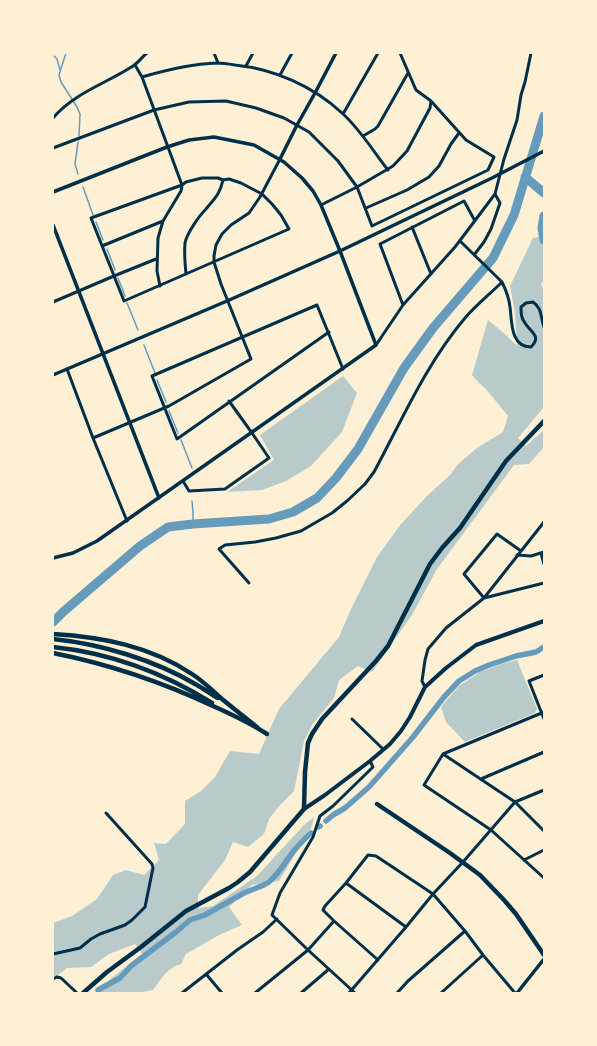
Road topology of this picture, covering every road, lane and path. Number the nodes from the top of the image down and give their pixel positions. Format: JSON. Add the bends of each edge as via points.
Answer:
{"nodes":[{"id":1,"x":147,"y":53,"type":"edge"},
{"id":2,"x":214,"y":53,"type":"edge"},
{"id":3,"x":252,"y":53,"type":"edge"},
{"id":4,"x":292,"y":53,"type":"edge"},
{"id":5,"x":336,"y":53,"type":"edge"},
{"id":6,"x":378,"y":53,"type":"edge"},
{"id":7,"x":400,"y":53,"type":"edge"},
{"id":8,"x":531,"y":53,"type":"edge"},
{"id":9,"x":218,"y":63,"type":"junction"},
{"id":10,"x":135,"y":65,"type":"junction"},
{"id":11,"x":246,"y":66,"type":"junction"},
{"id":12,"x":408,"y":73,"type":"junction"},
{"id":13,"x":280,"y":75,"type":"junction"},
{"id":14,"x":142,"y":77,"type":"junction"},
{"id":15,"x":315,"y":93,"type":"junction"},
{"id":16,"x":431,"y":101,"type":"junction"},
{"id":17,"x":154,"y":110,"type":"junction"},
{"id":18,"x":343,"y":114,"type":"junction"},
{"id":19,"x":53,"y":118,"type":"edge"},
{"id":20,"x":297,"y":125,"type":"junction"},
{"id":21,"x":459,"y":133,"type":"junction"},
{"id":22,"x":363,"y":136,"type":"junction"},
{"id":23,"x":53,"y":148,"type":"edge"},
{"id":24,"x":167,"y":148,"type":"junction"},
{"id":25,"x":544,"y":151,"type":"edge"},
{"id":26,"x":280,"y":159,"type":"junction"},
{"id":27,"x":388,"y":170,"type":"junction"},
{"id":28,"x":223,"y":180,"type":"junction"},
{"id":29,"x":182,"y":185,"type":"junction"},
{"id":30,"x":357,"y":187,"type":"junction"},
{"id":31,"x":53,"y":192,"type":"edge"},
{"id":32,"x":262,"y":194,"type":"junction"},
{"id":33,"x":495,"y":194,"type":"junction"},
{"id":34,"x":321,"y":205,"type":"junction"},
{"id":35,"x":366,"y":208,"type":"junction"},
{"id":36,"x":163,"y":221,"type":"junction"},
{"id":37,"x":475,"y":221,"type":"junction"},
{"id":38,"x":53,"y":225,"type":"edge"},
{"id":39,"x":412,"y":227,"type":"junction"},
{"id":40,"x":460,"y":241,"type":"junction"},
{"id":41,"x":102,"y":246,"type":"junction"},
{"id":42,"x":340,"y":251,"type":"junction"},
{"id":43,"x":475,"y":256,"type":"junction"},
{"id":44,"x":156,"y":259,"type":"junction"},
{"id":45,"x":214,"y":262,"type":"junction"},
{"id":46,"x":186,"y":274,"type":"junction"},
{"id":47,"x":431,"y":274,"type":"junction"},
{"id":48,"x":114,"y":276,"type":"junction"},
{"id":49,"x":502,"y":282,"type":"junction"},
{"id":50,"x":160,"y":286,"type":"junction"},
{"id":51,"x":79,"y":291,"type":"junction"},
{"id":52,"x":227,"y":301,"type":"junction"},
{"id":53,"x":53,"y":302,"type":"edge"},
{"id":54,"x":403,"y":305,"type":"junction"},
{"id":55,"x":544,"y":327,"type":"edge"},
{"id":56,"x":329,"y":332,"type":"junction"},
{"id":57,"x":242,"y":337,"type":"junction"},
{"id":58,"x":376,"y":345,"type":"junction"},
{"id":59,"x":103,"y":354,"type":"junction"},
{"id":60,"x":67,"y":369,"type":"junction"},
{"id":61,"x":343,"y":369,"type":"junction"},
{"id":62,"x":53,"y":375,"type":"edge"},
{"id":63,"x":230,"y":401,"type":"junction"},
{"id":64,"x":165,"y":408,"type":"junction"},
{"id":65,"x":544,"y":421,"type":"edge"},
{"id":66,"x":130,"y":423,"type":"junction"},
{"id":67,"x":252,"y":433,"type":"junction"},
{"id":68,"x":93,"y":438,"type":"junction"},
{"id":69,"x":183,"y":481,"type":"junction"},
{"id":70,"x":159,"y":498,"type":"junction"},
{"id":71,"x":127,"y":521,"type":"junction"},
{"id":72,"x":544,"y":522,"type":"edge"},
{"id":73,"x":521,"y":550,"type":"junction"},
{"id":74,"x":543,"y":552,"type":"edge"},
{"id":75,"x":517,"y":555,"type":"junction"},
{"id":76,"x":53,"y":558,"type":"edge"},
{"id":77,"x":544,"y":564,"type":"edge"},
{"id":78,"x":249,"y":583,"type":"dead end"},
{"id":79,"x":544,"y":583,"type":"edge"},
{"id":80,"x":484,"y":598,"type":"junction"},
{"id":81,"x":544,"y":621,"type":"edge"},
{"id":82,"x":53,"y":634,"type":"edge"},
{"id":83,"x":53,"y":639,"type":"edge"},
{"id":84,"x":56,"y":647,"type":"edge"},
{"id":85,"x":53,"y":653,"type":"edge"},
{"id":86,"x":544,"y":675,"type":"edge"},
{"id":87,"x":425,"y":687,"type":"junction"},
{"id":88,"x":543,"y":713,"type":"edge"},
{"id":89,"x":246,"y":717,"type":"dead end"},
{"id":90,"x":352,"y":719,"type":"dead end"},
{"id":91,"x":544,"y":719,"type":"edge"},
{"id":92,"x":242,"y":722,"type":"dead end"},
{"id":93,"x":258,"y":728,"type":"junction"},
{"id":94,"x":267,"y":734,"type":"dead end"},
{"id":95,"x":383,"y":749,"type":"junction"},
{"id":96,"x":544,"y":752,"type":"edge"},
{"id":97,"x":443,"y":754,"type":"junction"},
{"id":98,"x":370,"y":761,"type":"junction"},
{"id":99,"x":481,"y":779,"type":"junction"},
{"id":100,"x":544,"y":790,"type":"edge"},
{"id":101,"x":515,"y":802,"type":"junction"},
{"id":102,"x":377,"y":804,"type":"dead end"},
{"id":103,"x":304,"y":809,"type":"junction"},
{"id":104,"x":106,"y":813,"type":"dead end"},
{"id":105,"x":491,"y":830,"type":"junction"},
{"id":106,"x":544,"y":831,"type":"edge"},
{"id":107,"x":544,"y":850,"type":"edge"},
{"id":108,"x":524,"y":860,"type":"junction"},
{"id":109,"x":463,"y":862,"type":"junction"},
{"id":110,"x":544,"y":878,"type":"edge"},
{"id":111,"x":346,"y":883,"type":"junction"},
{"id":112,"x":433,"y":894,"type":"junction"},
{"id":113,"x":277,"y":919,"type":"junction"},
{"id":114,"x":334,"y":921,"type":"junction"},
{"id":115,"x":406,"y":928,"type":"junction"},
{"id":116,"x":465,"y":931,"type":"junction"},
{"id":117,"x":308,"y":950,"type":"junction"},
{"id":118,"x":53,"y":954,"type":"edge"},
{"id":119,"x":483,"y":955,"type":"junction"},
{"id":120,"x":544,"y":955,"type":"edge"},
{"id":121,"x":544,"y":958,"type":"edge"},
{"id":122,"x":378,"y":960,"type":"junction"},
{"id":123,"x":329,"y":969,"type":"junction"},
{"id":124,"x":206,"y":974,"type":"junction"},
{"id":125,"x":53,"y":979,"type":"edge"},
{"id":126,"x":352,"y":992,"type":"edge"},
{"id":127,"x":77,"y":993,"type":"edge"},
{"id":128,"x":83,"y":993,"type":"edge"},
{"id":129,"x":182,"y":993,"type":"edge"},
{"id":130,"x":222,"y":993,"type":"edge"},
{"id":131,"x":255,"y":993,"type":"edge"},
{"id":132,"x":301,"y":993,"type":"edge"},
{"id":133,"x":397,"y":993,"type":"edge"},
{"id":134,"x":441,"y":993,"type":"edge"},
{"id":135,"x":516,"y":993,"type":"edge"}],
"edges":[{"from":1,"to":10,"type":"street"},
{"from":2,"to":9,"type":"street"},
{"from":3,"to":11,"type":"street"},
{"from":4,"to":13,"type":"street"},
{"from":5,"to":15,"type":"street"},
{"from":6,"to":18,"type":"street"},
{"from":7,"to":12,"type":"street"},
{"from":8,"to":33,"type":"street","via":[[517,120]]},
{"from":9,"to":11,"type":"street"},
{"from":9,"to":14,"type":"street","via":[[171,69]]},
{"from":10,"to":14,"type":"street"},
{"from":10,"to":19,"type":"street","via":[[75,99]]},
{"from":11,"to":13,"type":"street"},
{"from":12,"to":16,"type":"street","via":[[416,90]]},
{"from":12,"to":22,"type":"street","via":[[378,126]]},
{"from":13,"to":15,"type":"street"},
{"from":14,"to":17,"type":"street"},
{"from":15,"to":18,"type":"street"},
{"from":15,"to":20,"type":"street"},
{"from":16,"to":21,"type":"street"},
{"from":16,"to":27,"type":"street","via":[[430,108],[407,151]]},
{"from":17,"to":20,"type":"street","via":[[188,102],[226,101],[263,110]]},
{"from":17,"to":23,"type":"street"},
{"from":17,"to":24,"type":"street"},
{"from":18,"to":22,"type":"street"},
{"from":20,"to":26,"type":"street"},
{"from":20,"to":30,"type":"street","via":[[309,132],[338,161]]},
{"from":21,"to":35,"type":"street","via":[[439,166],[429,177]]},
{"from":21,"to":35,"type":"street","via":[[494,157],[488,170],[372,226]]},
{"from":22,"to":27,"type":"street"},
{"from":24,"to":26,"type":"street","via":[[188,140],[214,137],[254,145]]},
{"from":24,"to":29,"type":"street"},
{"from":24,"to":31,"type":"street"},
{"from":25,"to":42,"type":"street"},
{"from":26,"to":32,"type":"street"},
{"from":26,"to":34,"type":"street","via":[[302,178]]},
{"from":27,"to":30,"type":"street"},
{"from":28,"to":29,"type":"street","via":[[202,178]]},
{"from":28,"to":32,"type":"street","via":[[241,183]]},
{"from":28,"to":46,"type":"street","via":[[221,189],[194,223],[186,241]]},
{"from":29,"to":36,"type":"street"},
{"from":29,"to":41,"type":"street","via":[[91,218]]},
{"from":30,"to":34,"type":"street"},
{"from":30,"to":35,"type":"street"},
{"from":32,"to":45,"type":"street","via":[[249,213],[222,234],[216,245]]},
{"from":32,"to":45,"type":"street","via":[[282,215],[290,229]]},
{"from":33,"to":37,"type":"street"},
{"from":33,"to":43,"type":"street","via":[[500,203],[491,230]]},
{"from":34,"to":42,"type":"street"},
{"from":36,"to":41,"type":"street"},
{"from":36,"to":44,"type":"street"},
{"from":37,"to":39,"type":"street","via":[[464,201]]},
{"from":37,"to":40,"type":"street"},
{"from":38,"to":51,"type":"street"},
{"from":39,"to":47,"type":"street"},
{"from":39,"to":54,"type":"street","via":[[380,244]]},
{"from":40,"to":43,"type":"street"},
{"from":40,"to":47,"type":"street"},
{"from":41,"to":48,"type":"street"},
{"from":42,"to":52,"type":"street"},
{"from":42,"to":58,"type":"street"},
{"from":43,"to":49,"type":"street"},
{"from":44,"to":48,"type":"street"},
{"from":44,"to":50,"type":"street"},
{"from":45,"to":46,"type":"street"},
{"from":45,"to":52,"type":"street"},
{"from":46,"to":50,"type":"street"},
{"from":47,"to":54,"type":"street"},
{"from":48,"to":50,"type":"street","via":[[124,301]]},
{"from":48,"to":51,"type":"street"},
{"from":49,"to":55,"type":"street","via":[[510,306],[514,336],[519,343],[531,347],[536,340],[534,333],[522,318],[521,307],[526,303],[533,302],[540,309]]},
{"from":49,"to":78,"type":"street","via":[[465,317],[445,344],[427,371],[374,472],[347,502],[301,531],[255,542],[225,545],[219,550]]},
{"from":51,"to":53,"type":"street"},
{"from":51,"to":59,"type":"street"},
{"from":52,"to":57,"type":"street"},
{"from":52,"to":59,"type":"street"},
{"from":54,"to":58,"type":"street"},
{"from":56,"to":57,"type":"street","via":[[317,305]]},
{"from":56,"to":61,"type":"street"},
{"from":56,"to":63,"type":"street"},
{"from":57,"to":64,"type":"street","via":[[251,359]]},
{"from":57,"to":64,"type":"street","via":[[152,376]]},
{"from":58,"to":61,"type":"street"},
{"from":59,"to":60,"type":"street"},
{"from":59,"to":66,"type":"street"},
{"from":60,"to":62,"type":"street"},
{"from":60,"to":68,"type":"street"},
{"from":61,"to":67,"type":"street"},
{"from":63,"to":64,"type":"street","via":[[177,439]]},
{"from":63,"to":67,"type":"street"},
{"from":64,"to":66,"type":"street"},
{"from":65,"to":103,"type":"main road","via":[[506,461],[460,528],[430,564],[388,646],[322,719],[312,734],[308,743]]},
{"from":66,"to":68,"type":"street"},
{"from":66,"to":70,"type":"street"},
{"from":67,"to":69,"type":"street"},
{"from":67,"to":69,"type":"street","via":[[269,458],[225,490],[189,491]]},
{"from":68,"to":71,"type":"street"},
{"from":69,"to":70,"type":"street"},
{"from":70,"to":71,"type":"street"},
{"from":71,"to":76,"type":"street","via":[[74,553]]},
{"from":72,"to":73,"type":"street"},
{"from":73,"to":75,"type":"street"},
{"from":73,"to":80,"type":"street","via":[[497,534],[464,574]]},
{"from":74,"to":75,"type":"street","via":[[531,556]]},
{"from":74,"to":77,"type":"street"},
{"from":75,"to":80,"type":"street"},
{"from":79,"to":80,"type":"street"},
{"from":80,"to":87,"type":"street","via":[[446,628],[428,649],[422,681]]},
{"from":81,"to":87,"type":"main road","via":[[476,645]]},
{"from":82,"to":93,"type":"main road","via":[[93,637],[127,644],[163,658],[200,680]]},
{"from":83,"to":89,"type":"main road","via":[[92,645],[167,669],[197,684]]},
{"from":84,"to":92,"type":"main road","via":[[98,654],[158,674],[193,691]]},
{"from":85,"to":93,"type":"main road","via":[[115,668],[156,682]]},
{"from":86,"to":88,"type":"street","via":[[529,681]]},
{"from":87,"to":95,"type":"main road","via":[[401,731]]},
{"from":88,"to":91,"type":"street"},
{"from":88,"to":97,"type":"street"},
{"from":90,"to":95,"type":"street"},
{"from":93,"to":94,"type":"main road"},
{"from":95,"to":98,"type":"main road"},
{"from":96,"to":99,"type":"street"},
{"from":97,"to":99,"type":"street"},
{"from":97,"to":105,"type":"street","via":[[424,785]]},
{"from":98,"to":103,"type":"main road"},
{"from":98,"to":113,"type":"street","via":[[373,767],[320,816],[313,837],[280,893],[272,915]]},
{"from":99,"to":101,"type":"street"},
{"from":100,"to":101,"type":"street"},
{"from":101,"to":105,"type":"street"},
{"from":101,"to":106,"type":"street"},
{"from":102,"to":109,"type":"main road"},
{"from":103,"to":128,"type":"main road","via":[[244,877],[186,911]]},
{"from":104,"to":118,"type":"street","via":[[152,864],[145,907],[132,920],[100,934],[80,948]]},
{"from":105,"to":108,"type":"street"},
{"from":105,"to":109,"type":"street"},
{"from":107,"to":108,"type":"street"},
{"from":108,"to":110,"type":"street"},
{"from":109,"to":112,"type":"street"},
{"from":109,"to":120,"type":"main road","via":[[480,875],[504,900],[524,924]]},
{"from":111,"to":112,"type":"street","via":[[368,854],[372,854]]},
{"from":111,"to":114,"type":"street","via":[[323,910]]},
{"from":111,"to":115,"type":"street"},
{"from":112,"to":115,"type":"street"},
{"from":112,"to":116,"type":"street"},
{"from":113,"to":117,"type":"street"},
{"from":113,"to":124,"type":"street"},
{"from":114,"to":117,"type":"street"},
{"from":114,"to":122,"type":"street"},
{"from":115,"to":122,"type":"street"},
{"from":116,"to":119,"type":"street"},
{"from":116,"to":133,"type":"street"},
{"from":117,"to":123,"type":"street"},
{"from":117,"to":131,"type":"street"},
{"from":119,"to":134,"type":"street"},
{"from":119,"to":135,"type":"street"},
{"from":121,"to":135,"type":"street"},
{"from":122,"to":126,"type":"street"},
{"from":123,"to":126,"type":"street"},
{"from":123,"to":132,"type":"street"},
{"from":124,"to":129,"type":"street"},
{"from":124,"to":130,"type":"street"},
{"from":125,"to":127,"type":"street","via":[[57,976],[61,978]]}]}
